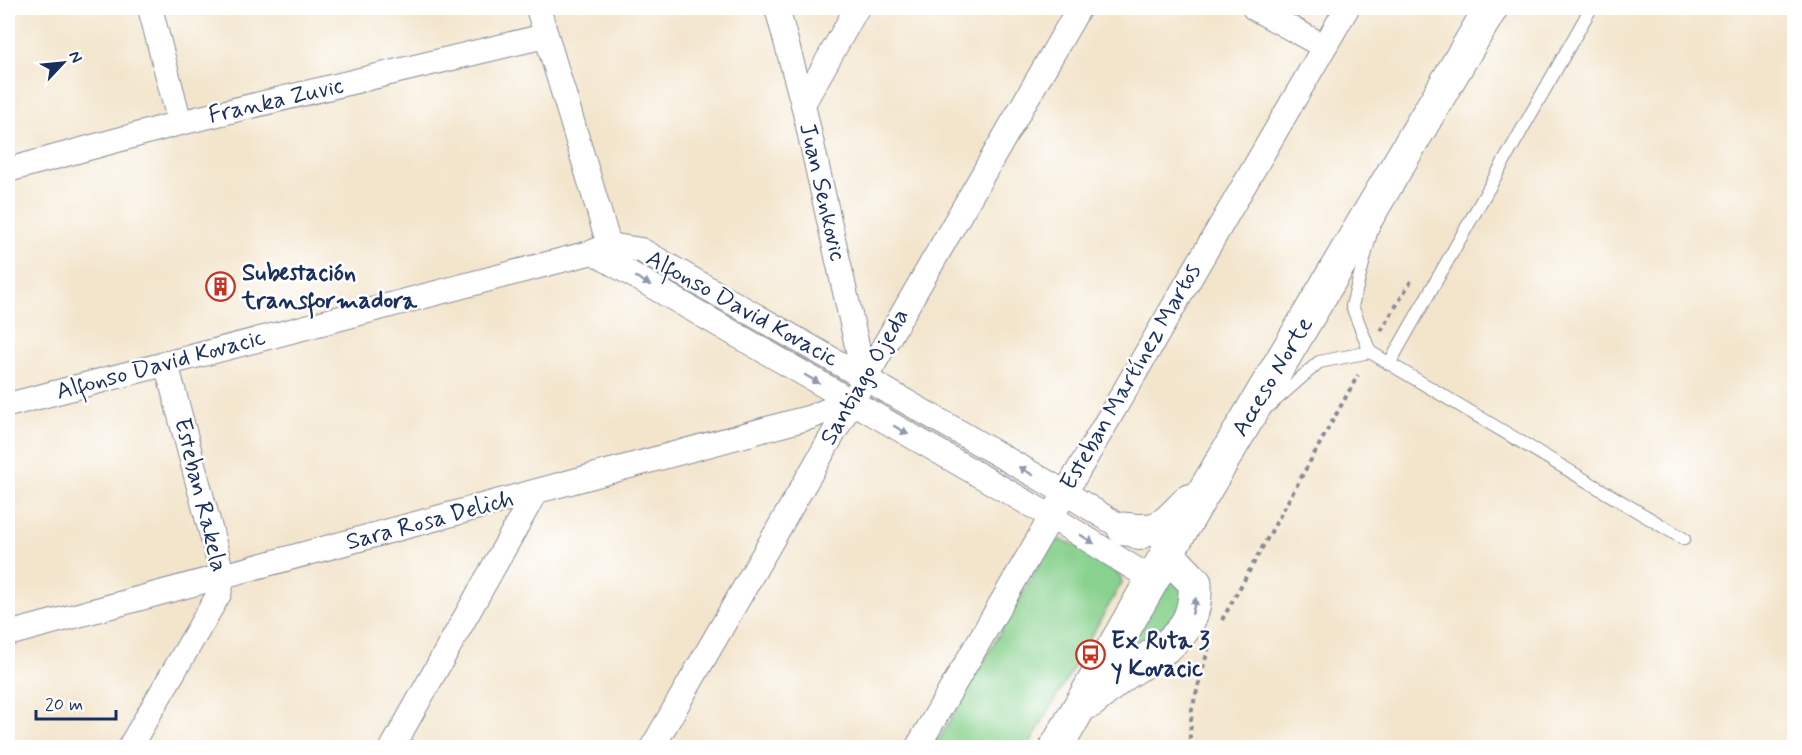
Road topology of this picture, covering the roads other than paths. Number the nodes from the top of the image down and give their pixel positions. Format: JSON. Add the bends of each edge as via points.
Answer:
{"nodes":[{"id":1,"x":150,"y":8,"type":"edge"},
{"id":2,"x":538,"y":8,"type":"edge"},
{"id":3,"x":777,"y":8,"type":"edge"},
{"id":4,"x":857,"y":8,"type":"edge"},
{"id":5,"x":1078,"y":8,"type":"edge"},
{"id":6,"x":1254,"y":8,"type":"edge"},
{"id":7,"x":1347,"y":8,"type":"edge"},
{"id":8,"x":1491,"y":8,"type":"edge"},
{"id":9,"x":1591,"y":8,"type":"edge"},
{"id":10,"x":545,"y":36,"type":"junction"},
{"id":11,"x":1323,"y":46,"type":"junction"},
{"id":12,"x":803,"y":104,"type":"junction"},
{"id":13,"x":180,"y":123,"type":"junction"},
{"id":14,"x":8,"y":170,"type":"edge"},
{"id":15,"x":1382,"y":192,"type":"junction"},
{"id":16,"x":601,"y":248,"type":"junction"},
{"id":17,"x":1370,"y":352,"type":"junction"},
{"id":18,"x":165,"y":363,"type":"junction"},
{"id":19,"x":1389,"y":364,"type":"junction"},
{"id":20,"x":864,"y":377,"type":"junction"},
{"id":21,"x":850,"y":401,"type":"junction"},
{"id":22,"x":8,"y":405,"type":"edge"},
{"id":23,"x":1243,"y":428,"type":"junction"},
{"id":24,"x":1211,"y":479,"type":"junction"},
{"id":25,"x":1064,"y":492,"type":"junction"},
{"id":26,"x":534,"y":493,"type":"junction"},
{"id":27,"x":1050,"y":516,"type":"junction"},
{"id":28,"x":1124,"y":529,"type":"junction"},
{"id":29,"x":1684,"y":539,"type":"dead end"},
{"id":30,"x":1160,"y":567,"type":"junction"},
{"id":31,"x":223,"y":577,"type":"junction"},
{"id":32,"x":8,"y":634,"type":"edge"},
{"id":33,"x":1076,"y":714,"type":"junction"},
{"id":34,"x":129,"y":747,"type":"edge"},
{"id":35,"x":392,"y":747,"type":"edge"},
{"id":36,"x":652,"y":747,"type":"edge"},
{"id":37,"x":917,"y":747,"type":"edge"},
{"id":38,"x":1056,"y":747,"type":"edge"}],
"edges":[{"from":1,"to":13,"type":"street"},
{"from":2,"to":10,"type":"street"},
{"from":3,"to":12,"type":"street","name":"Juan Senkovic"},
{"from":4,"to":12,"type":"street"},
{"from":5,"to":20,"type":"street","name":"Santiago Ojeda"},
{"from":6,"to":11,"type":"street"},
{"from":7,"to":11,"type":"street","name":"Esteban Martínez Martos"},
{"from":8,"to":15,"type":"main road","name":"Acceso Norte"},
{"from":9,"to":19,"type":"lane"},
{"from":10,"to":13,"type":"street","name":"Franka Zuvic"},
{"from":10,"to":16,"type":"street"},
{"from":11,"to":25,"type":"street","name":"Esteban Martínez Martos"},
{"from":12,"to":20,"type":"street","name":"Juan Senkovic"},
{"from":13,"to":14,"type":"street","name":"Franka Zuvic"},
{"from":15,"to":17,"type":"lane","via":[[1352,306]]},
{"from":15,"to":23,"type":"main road","name":"Acceso Norte"},
{"from":16,"to":18,"type":"street","name":"Alfonso David Kovacic"},
{"from":16,"to":20,"type":"street","name":"Alfonso David Kovacic","via":[[641,250]]},
{"from":16,"to":21,"type":"street","name":"Alfonso David Kovacic","one_way":true},
{"from":17,"to":19,"type":"lane"},
{"from":17,"to":23,"type":"lane","via":[[1318,362]]},
{"from":18,"to":22,"type":"street","name":"Alfonso David Kovacic"},
{"from":18,"to":31,"type":"street","name":"Esteban Rakela"},
{"from":19,"to":29,"type":"lane"},
{"from":20,"to":21,"type":"street","name":"Santiago Ojeda"},
{"from":25,"to":20,"type":"street","name":"Alfonso David Kovacic","one_way":true},
{"from":21,"to":26,"type":"street","name":"Sara Rosa Delich","via":[[811,417]]},
{"from":21,"to":27,"type":"street","name":"Alfonso David Kovacic","one_way":true},
{"from":21,"to":36,"type":"street","name":"Santiago Ojeda"},
{"from":23,"to":24,"type":"main road","name":"Acceso Norte"},
{"from":24,"to":28,"type":"main road","via":[[1162,528],[1148,532]]},
{"from":24,"to":30,"type":"main road","name":"Acceso Norte"},
{"from":25,"to":27,"type":"street","name":"Esteban Martínez Martos"},
{"from":25,"to":28,"type":"street","name":"Alfonso David Kovacic"},
{"from":26,"to":31,"type":"street","name":"Sara Rosa Delich"},
{"from":26,"to":35,"type":"street"},
{"from":27,"to":30,"type":"street","name":"Alfonso David Kovacic","one_way":true},
{"from":27,"to":37,"type":"street","name":"Esteban Martínez Martos"},
{"from":28,"to":30,"type":"street","name":"Alfonso David Kovacic"},
{"from":30,"to":33,"type":"main road","name":"Acceso Norte"},
{"from":33,"to":30,"type":"main road","one_way":true,"via":[[1125,674],[1174,643],[1190,620],[1196,602],[1195,583]]},
{"from":31,"to":32,"type":"street","name":"Sara Rosa Delich"},
{"from":31,"to":34,"type":"street","name":"Esteban Rakela","via":[[219,594]]},
{"from":33,"to":38,"type":"main road","name":"Acceso Norte"}]}
